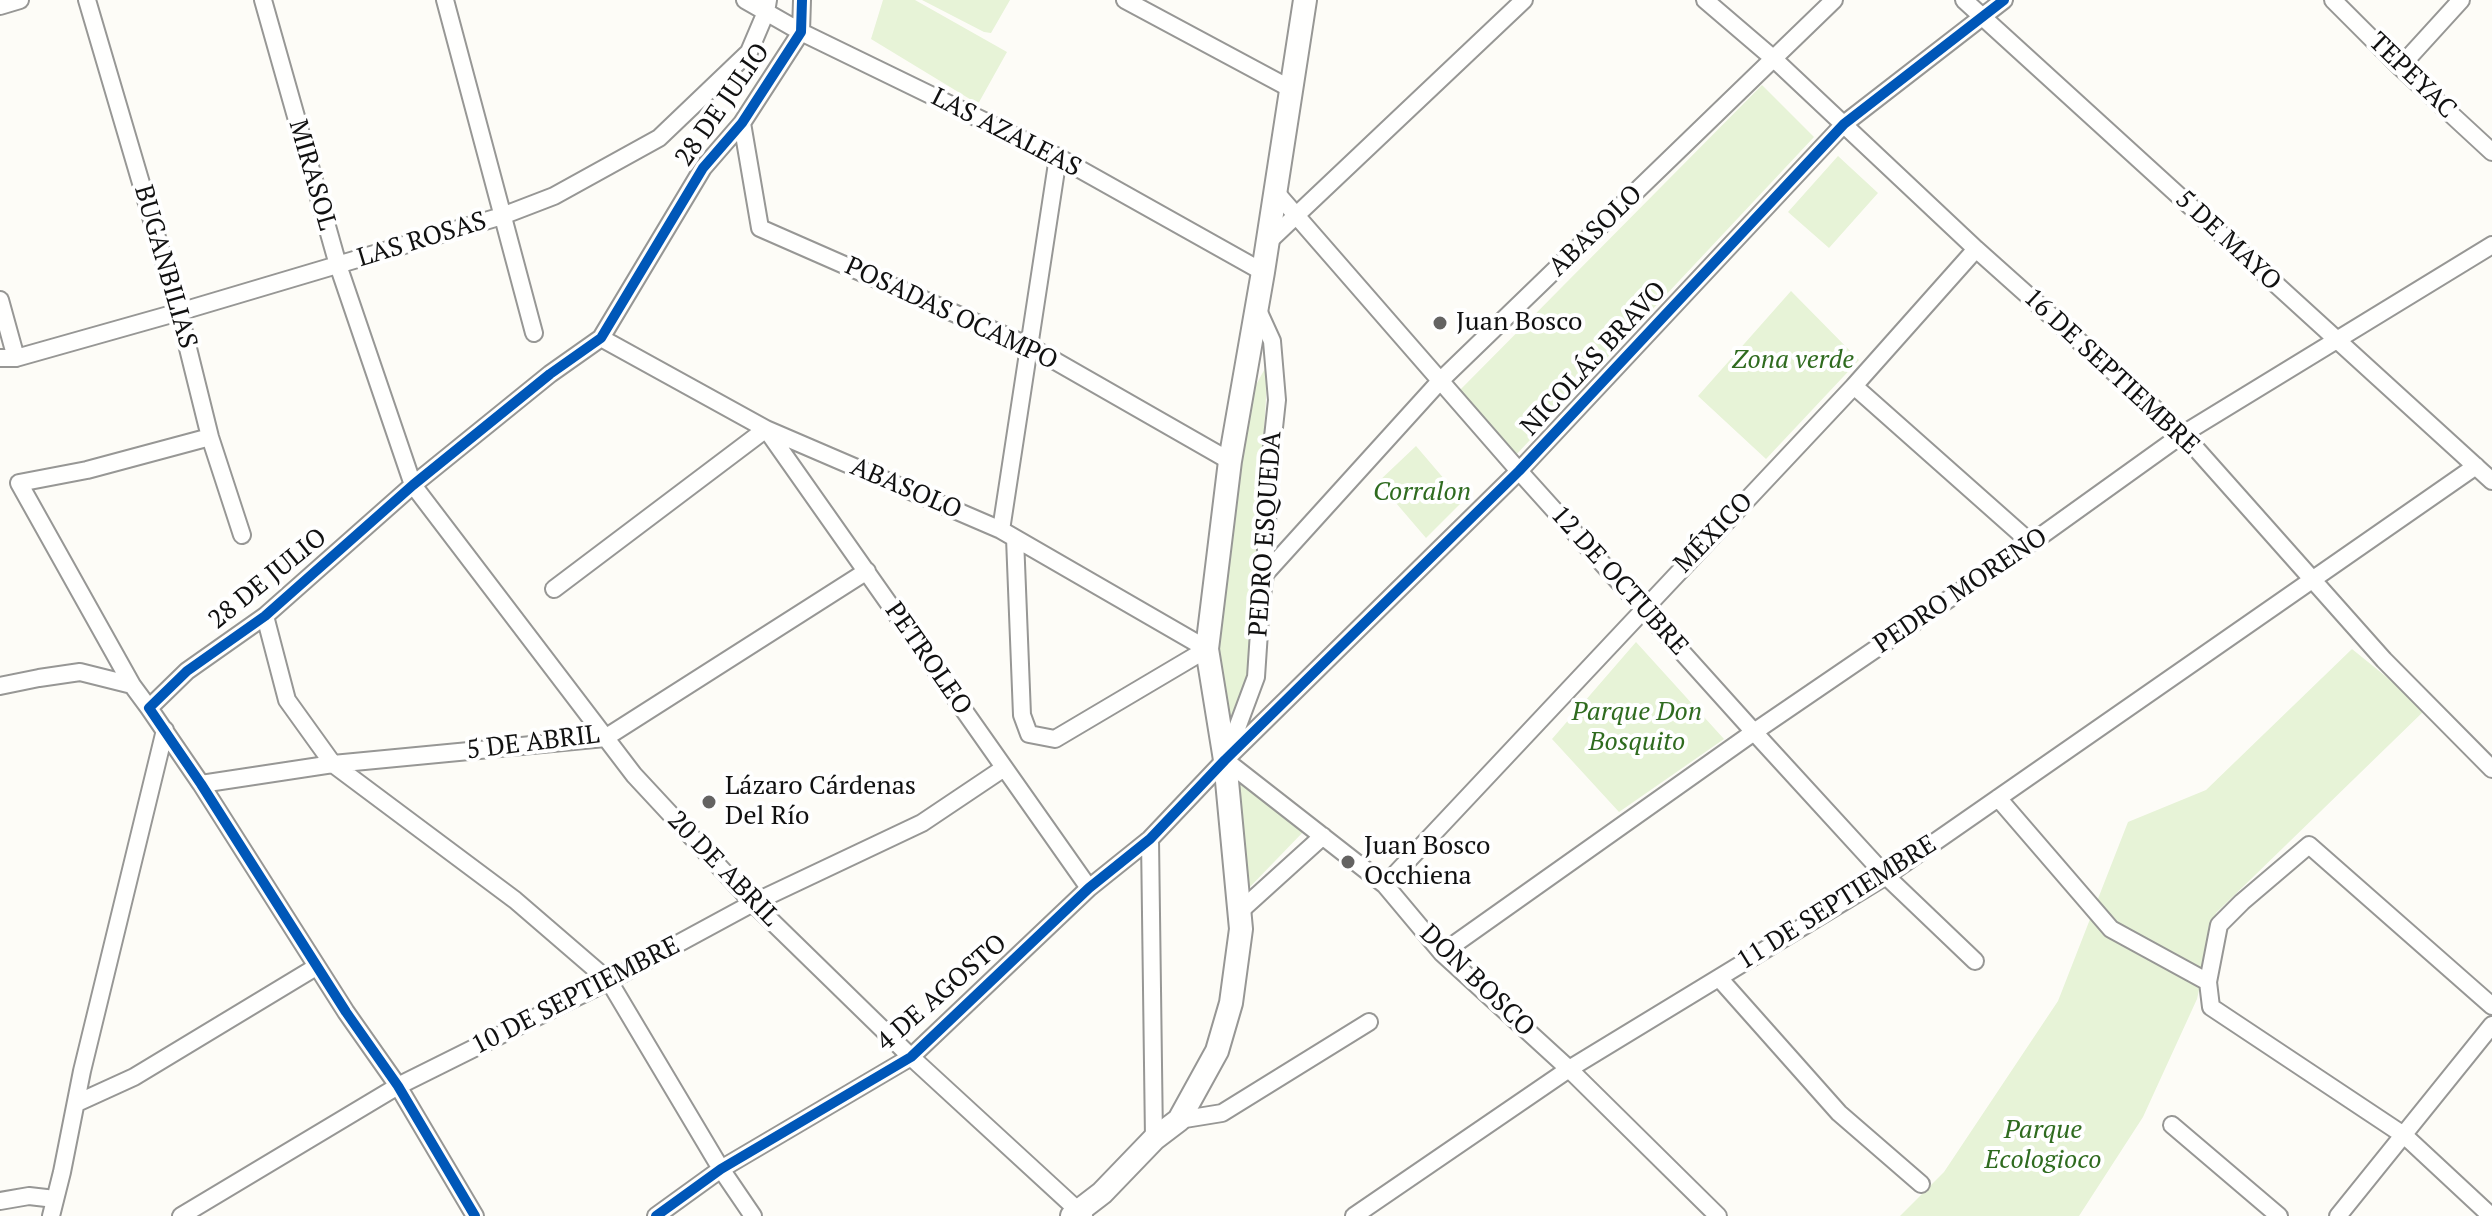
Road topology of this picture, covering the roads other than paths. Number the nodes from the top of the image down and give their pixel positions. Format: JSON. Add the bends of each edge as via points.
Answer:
{"nodes":[{"id":1,"x":20,"y":0,"type":"edge"},
{"id":2,"x":87,"y":0,"type":"edge"},
{"id":3,"x":263,"y":0,"type":"edge"},
{"id":4,"x":445,"y":0,"type":"edge"},
{"id":5,"x":745,"y":0,"type":"edge"},
{"id":6,"x":802,"y":0,"type":"edge"},
{"id":7,"x":1125,"y":0,"type":"edge"},
{"id":8,"x":1305,"y":0,"type":"edge"},
{"id":9,"x":1524,"y":0,"type":"edge"},
{"id":10,"x":1705,"y":0,"type":"edge"},
{"id":11,"x":1834,"y":0,"type":"edge"},
{"id":12,"x":1964,"y":0,"type":"edge"},
{"id":13,"x":2004,"y":0,"type":"edge"},
{"id":14,"x":2333,"y":0,"type":"edge"},
{"id":15,"x":2461,"y":0,"type":"edge"},
{"id":16,"x":0,"y":6,"type":"edge"},
{"id":17,"x":767,"y":6,"type":"edge"},
{"id":18,"x":1985,"y":17,"type":"junction"},
{"id":19,"x":801,"y":32,"type":"junction"},
{"id":20,"x":1774,"y":59,"type":"junction"},
{"id":21,"x":2400,"y":67,"type":"junction"},
{"id":22,"x":1291,"y":89,"type":"junction"},
{"id":23,"x":742,"y":123,"type":"junction"},
{"id":24,"x":1844,"y":124,"type":"junction"},
{"id":25,"x":2492,"y":152,"type":"edge"},
{"id":26,"x":1058,"y":157,"type":"junction"},
{"id":27,"x":1274,"y":190,"type":"junction"},
{"id":28,"x":1296,"y":215,"type":"junction"},
{"id":29,"x":502,"y":216,"type":"junction"},
{"id":30,"x":1267,"y":243,"type":"junction"},
{"id":31,"x":2492,"y":245,"type":"edge"},
{"id":32,"x":1976,"y":249,"type":"junction"},
{"id":33,"x":338,"y":265,"type":"junction"},
{"id":34,"x":1263,"y":272,"type":"junction"},
{"id":35,"x":0,"y":300,"type":"edge"},
{"id":36,"x":1257,"y":306,"type":"junction"},
{"id":37,"x":179,"y":312,"type":"junction"},
{"id":38,"x":534,"y":333,"type":"dead end"},
{"id":39,"x":601,"y":338,"type":"junction"},
{"id":40,"x":2337,"y":341,"type":"junction"},
{"id":41,"x":1029,"y":346,"type":"junction"},
{"id":42,"x":8,"y":358,"type":"edge"},
{"id":43,"x":1440,"y":381,"type":"junction"},
{"id":44,"x":1854,"y":386,"type":"junction"},
{"id":45,"x":766,"y":429,"type":"junction"},
{"id":46,"x":2183,"y":434,"type":"junction"},
{"id":47,"x":210,"y":437,"type":"junction"},
{"id":48,"x":1230,"y":461,"type":"junction"},
{"id":49,"x":2476,"y":466,"type":"junction"},
{"id":50,"x":1519,"y":471,"type":"junction"},
{"id":51,"x":0,"y":479,"type":"edge"},
{"id":52,"x":2492,"y":481,"type":"edge"},
{"id":53,"x":19,"y":483,"type":"junction"},
{"id":54,"x":413,"y":485,"type":"junction"},
{"id":55,"x":1008,"y":534,"type":"junction"},
{"id":56,"x":242,"y":535,"type":"dead end"},
{"id":57,"x":2031,"y":543,"type":"junction"},
{"id":58,"x":867,"y":571,"type":"junction"},
{"id":59,"x":1265,"y":574,"type":"junction"},
{"id":60,"x":2314,"y":579,"type":"junction"},
{"id":61,"x":554,"y":589,"type":"dead end"},
{"id":62,"x":1643,"y":608,"type":"junction"},
{"id":63,"x":265,"y":616,"type":"junction"},
{"id":64,"x":1207,"y":649,"type":"junction"},
{"id":65,"x":132,"y":685,"type":"junction"},
{"id":66,"x":0,"y":686,"type":"edge"},
{"id":67,"x":149,"y":708,"type":"junction"},
{"id":68,"x":165,"y":730,"type":"junction"},
{"id":69,"x":1754,"y":732,"type":"junction"},
{"id":70,"x":605,"y":738,"type":"junction"},
{"id":71,"x":1225,"y":760,"type":"junction"},
{"id":72,"x":333,"y":764,"type":"junction"},
{"id":73,"x":1004,"y":768,"type":"junction"},
{"id":74,"x":2492,"y":769,"type":"edge"},
{"id":75,"x":201,"y":784,"type":"junction"},
{"id":76,"x":1998,"y":798,"type":"junction"},
{"id":77,"x":1323,"y":836,"type":"junction"},
{"id":78,"x":1150,"y":839,"type":"junction"},
{"id":79,"x":1886,"y":876,"type":"junction"},
{"id":80,"x":1385,"y":885,"type":"junction"},
{"id":81,"x":1089,"y":888,"type":"junction"},
{"id":82,"x":753,"y":903,"type":"junction"},
{"id":83,"x":1239,"y":912,"type":"junction"},
{"id":84,"x":1442,"y":953,"type":"junction"},
{"id":85,"x":1975,"y":961,"type":"dead end"},
{"id":86,"x":316,"y":967,"type":"junction"},
{"id":87,"x":1719,"y":978,"type":"junction"},
{"id":88,"x":609,"y":981,"type":"junction"},
{"id":89,"x":2208,"y":982,"type":"junction"},
{"id":90,"x":2492,"y":1006,"type":"edge"},
{"id":91,"x":1369,"y":1022,"type":"dead end"},
{"id":92,"x":2492,"y":1025,"type":"edge"},
{"id":93,"x":911,"y":1057,"type":"junction"},
{"id":94,"x":1569,"y":1069,"type":"junction"},
{"id":95,"x":398,"y":1086,"type":"junction"},
{"id":96,"x":77,"y":1103,"type":"junction"},
{"id":97,"x":1179,"y":1120,"type":"junction"},
{"id":98,"x":2172,"y":1125,"type":"dead end"},
{"id":99,"x":2405,"y":1136,"type":"junction"},
{"id":100,"x":1154,"y":1139,"type":"junction"},
{"id":101,"x":721,"y":1169,"type":"junction"},
{"id":102,"x":1921,"y":1184,"type":"dead end"},
{"id":103,"x":55,"y":1199,"type":"junction"},
{"id":104,"x":0,"y":1201,"type":"edge"},
{"id":105,"x":1706,"y":1212,"type":"edge"},
{"id":106,"x":1082,"y":1215,"type":"edge"},
{"id":107,"x":51,"y":1216,"type":"edge"},
{"id":108,"x":181,"y":1216,"type":"edge"},
{"id":109,"x":475,"y":1216,"type":"edge"},
{"id":110,"x":656,"y":1216,"type":"edge"},
{"id":111,"x":753,"y":1216,"type":"edge"},
{"id":112,"x":1354,"y":1216,"type":"edge"},
{"id":113,"x":2279,"y":1216,"type":"edge"},
{"id":114,"x":2338,"y":1216,"type":"edge"},
{"id":115,"x":2491,"y":1216,"type":"edge"}],
"edges":[{"from":1,"to":16,"type":"street"},
{"from":2,"to":37,"type":"street","name":"BUGANBILIAS"},
{"from":3,"to":33,"type":"street","name":"MIRASOL"},
{"from":4,"to":29,"type":"street"},
{"from":5,"to":17,"type":"street","name":"LAS AZALEAS"},
{"from":6,"to":19,"type":"street"},
{"from":7,"to":22,"type":"street"},
{"from":8,"to":22,"type":"street","name":"PEDRO ESQUEDA"},
{"from":9,"to":28,"type":"street"},
{"from":10,"to":20,"type":"street","name":"16 DE SEPTIEMBRE"},
{"from":11,"to":20,"type":"street","name":"ABASOLO"},
{"from":12,"to":18,"type":"street","name":"5 DE MAYO"},
{"from":13,"to":18,"type":"street","name":"NICOLÁS BRAVO"},
{"from":14,"to":21,"type":"street","name":"TEPEYAC"},
{"from":15,"to":21,"type":"street"},
{"from":17,"to":19,"type":"street","name":"LAS AZALEAS"},
{"from":17,"to":29,"type":"street","name":"LAS ROSAS","via":[[749,52],[659,138],[554,196]]},
{"from":18,"to":24,"type":"street","name":"NICOLÁS BRAVO"},
{"from":18,"to":40,"type":"street","name":"5 DE MAYO"},
{"from":19,"to":23,"type":"street","name":"28 DE JULIO"},
{"from":19,"to":26,"type":"street","name":"LAS AZALEAS"},
{"from":20,"to":24,"type":"street","name":"16 DE SEPTIEMBRE"},
{"from":20,"to":43,"type":"street","name":"ABASOLO"},
{"from":21,"to":25,"type":"street","name":"TEPEYAC"},
{"from":22,"to":27,"type":"street","name":"PEDRO ESQUEDA"},
{"from":23,"to":39,"type":"street","name":"28 DE JULIO","via":[[703,168]]},
{"from":23,"to":41,"type":"street","name":"POSADAS OCAMPO","via":[[760,228]]},
{"from":24,"to":32,"type":"street","name":"16 DE SEPTIEMBRE"},
{"from":24,"to":50,"type":"street","name":"NICOLÁS BRAVO"},
{"from":26,"to":34,"type":"street","name":"LAS AZALEAS"},
{"from":26,"to":41,"type":"street"},
{"from":27,"to":28,"type":"street","name":"12 DE OCTUBRE"},
{"from":27,"to":30,"type":"street","name":"PEDRO ESQUEDA"},
{"from":28,"to":30,"type":"street"},
{"from":28,"to":43,"type":"street","name":"12 DE OCTUBRE"},
{"from":29,"to":33,"type":"street","name":"LAS ROSAS"},
{"from":29,"to":38,"type":"street"},
{"from":30,"to":34,"type":"street","name":"PEDRO ESQUEDA"},
{"from":31,"to":40,"type":"street","name":"PEDRO MORENO"},
{"from":32,"to":44,"type":"street","name":"MÉXICO"},
{"from":32,"to":46,"type":"street","name":"16 DE SEPTIEMBRE"},
{"from":33,"to":37,"type":"street","name":"LAS ROSAS"},
{"from":33,"to":54,"type":"street","name":"MIRASOL"},
{"from":34,"to":36,"type":"street","name":"PEDRO ESQUEDA"},
{"from":35,"to":42,"type":"street"},
{"from":36,"to":48,"type":"street","name":"PEDRO ESQUEDA"},
{"from":36,"to":59,"type":"street","name":"PEDRO ESQUEDA","via":[[1272,341],[1277,400]]},
{"from":37,"to":42,"type":"street","name":"LAS ROSAS"},
{"from":37,"to":47,"type":"street","name":"BUGANBILIAS"},
{"from":39,"to":45,"type":"street","name":"ABASOLO"},
{"from":39,"to":54,"type":"street","name":"28 DE JULIO"},
{"from":40,"to":46,"type":"street","name":"PEDRO MORENO"},
{"from":40,"to":49,"type":"street","name":"5 DE MAYO"},
{"from":41,"to":48,"type":"street","name":"POSADAS OCAMPO"},
{"from":41,"to":55,"type":"street"},
{"from":43,"to":50,"type":"street","name":"12 DE OCTUBRE"},
{"from":43,"to":59,"type":"street","name":"ABASOLO"},
{"from":44,"to":57,"type":"street"},
{"from":44,"to":62,"type":"street","name":"MÉXICO"},
{"from":45,"to":55,"type":"street","name":"ABASOLO"},
{"from":45,"to":58,"type":"street","name":"PETROLEO"},
{"from":45,"to":61,"type":"street"},
{"from":46,"to":57,"type":"street","name":"PEDRO MORENO"},
{"from":46,"to":60,"type":"street","name":"16 DE SEPTIEMBRE"},
{"from":47,"to":53,"type":"street"},
{"from":47,"to":56,"type":"street","name":"BUGANBILIAS"},
{"from":48,"to":64,"type":"street","name":"PEDRO ESQUEDA"},
{"from":49,"to":52,"type":"street","name":"5 DE MAYO"},
{"from":49,"to":60,"type":"street","name":"11 DE SEPTIEMBRE"},
{"from":50,"to":62,"type":"street","name":"12 DE OCTUBRE"},
{"from":50,"to":71,"type":"street","name":"NICOLÁS BRAVO"},
{"from":51,"to":53,"type":"street"},
{"from":53,"to":65,"type":"street"},
{"from":54,"to":63,"type":"street","name":"28 DE JULIO"},
{"from":54,"to":70,"type":"street","name":"20 DE ABRIL"},
{"from":55,"to":64,"type":"street","name":"ABASOLO"},
{"from":55,"to":64,"type":"street","via":[[1022,715],[1029,734],[1055,739]]},
{"from":57,"to":69,"type":"street","name":"PEDRO MORENO"},
{"from":58,"to":70,"type":"street","name":"5 DE ABRIL"},
{"from":58,"to":73,"type":"street","name":"PETROLEO"},
{"from":59,"to":71,"type":"street","name":"PEDRO ESQUEDA","via":[[1256,677]]},
{"from":60,"to":74,"type":"street","name":"16 DE SEPTIEMBRE","via":[[2384,660]]},
{"from":60,"to":76,"type":"street","name":"11 DE SEPTIEMBRE"},
{"from":62,"to":69,"type":"street","name":"12 DE OCTUBRE"},
{"from":62,"to":80,"type":"street","name":"MÉXICO"},
{"from":63,"to":67,"type":"street","name":"28 DE JULIO","via":[[187,671]]},
{"from":63,"to":72,"type":"street","via":[[287,700]]},
{"from":64,"to":71,"type":"street","name":"PEDRO ESQUEDA"},
{"from":65,"to":66,"type":"street","via":[[80,672]]},
{"from":65,"to":67,"type":"street"},
{"from":67,"to":68,"type":"street"},
{"from":68,"to":75,"type":"street"},
{"from":68,"to":96,"type":"street"},
{"from":69,"to":79,"type":"street","name":"12 DE OCTUBRE"},
{"from":69,"to":84,"type":"street","name":"PEDRO MORENO"},
{"from":70,"to":72,"type":"street","name":"5 DE ABRIL"},
{"from":70,"to":82,"type":"street","name":"20 DE ABRIL"},
{"from":71,"to":77,"type":"street","name":"DON BOSCO"},
{"from":71,"to":78,"type":"street","name":"4 DE AGOSTO"},
{"from":71,"to":83,"type":"street","name":"PEDRO ESQUEDA"},
{"from":72,"to":75,"type":"street","name":"5 DE ABRIL"},
{"from":72,"to":88,"type":"street","via":[[515,900]]},
{"from":73,"to":81,"type":"street","name":"PETROLEO"},
{"from":73,"to":82,"type":"street","name":"10 DE SEPTIEMBRE","via":[[922,823]]},
{"from":75,"to":86,"type":"street"},
{"from":76,"to":79,"type":"street","name":"11 DE SEPTIEMBRE"},
{"from":76,"to":89,"type":"street","via":[[2111,929]]},
{"from":77,"to":80,"type":"street","name":"DON BOSCO"},
{"from":77,"to":83,"type":"street"},
{"from":78,"to":81,"type":"street","name":"4 DE AGOSTO"},
{"from":78,"to":100,"type":"street"},
{"from":79,"to":85,"type":"street","name":"12 DE OCTUBRE"},
{"from":79,"to":87,"type":"street","name":"11 DE SEPTIEMBRE"},
{"from":80,"to":84,"type":"street","name":"DON BOSCO"},
{"from":81,"to":93,"type":"street","name":"4 DE AGOSTO"},
{"from":82,"to":88,"type":"street","name":"10 DE SEPTIEMBRE"},
{"from":82,"to":93,"type":"street","name":"20 DE ABRIL"},
{"from":83,"to":97,"type":"street","name":"PEDRO ESQUEDA","via":[[1231,1003],[1217,1051]]},
{"from":84,"to":94,"type":"street","name":"DON BOSCO"},
{"from":86,"to":95,"type":"street"},
{"from":86,"to":96,"type":"street","via":[[134,1077]]},
{"from":87,"to":94,"type":"street","name":"11 DE SEPTIEMBRE"},
{"from":87,"to":102,"type":"street","via":[[1839,1113]]},
{"from":88,"to":95,"type":"street","name":"10 DE SEPTIEMBRE"},
{"from":88,"to":101,"type":"street"},
{"from":89,"to":90,"type":"street","via":[[2219,925],[2309,845]]},
{"from":89,"to":99,"type":"street","via":[[2211,1007]]},
{"from":91,"to":97,"type":"street","via":[[1222,1113]]},
{"from":92,"to":99,"type":"street"},
{"from":93,"to":101,"type":"street","name":"4 DE AGOSTO"},
{"from":93,"to":106,"type":"street","name":"20 DE ABRIL"},
{"from":94,"to":105,"type":"street","name":"DON BOSCO"},
{"from":94,"to":112,"type":"street","name":"11 DE SEPTIEMBRE"},
{"from":95,"to":108,"type":"street","name":"10 DE SEPTIEMBRE"},
{"from":95,"to":109,"type":"street"},
{"from":96,"to":103,"type":"street"},
{"from":97,"to":100,"type":"street","name":"PEDRO ESQUEDA"},
{"from":98,"to":113,"type":"street"},
{"from":99,"to":114,"type":"street"},
{"from":99,"to":115,"type":"street"},
{"from":100,"to":106,"type":"street","name":"PEDRO ESQUEDA"},
{"from":101,"to":110,"type":"street","name":"4 DE AGOSTO"},
{"from":101,"to":111,"type":"street"},
{"from":103,"to":104,"type":"street"},
{"from":103,"to":107,"type":"street"}]}
